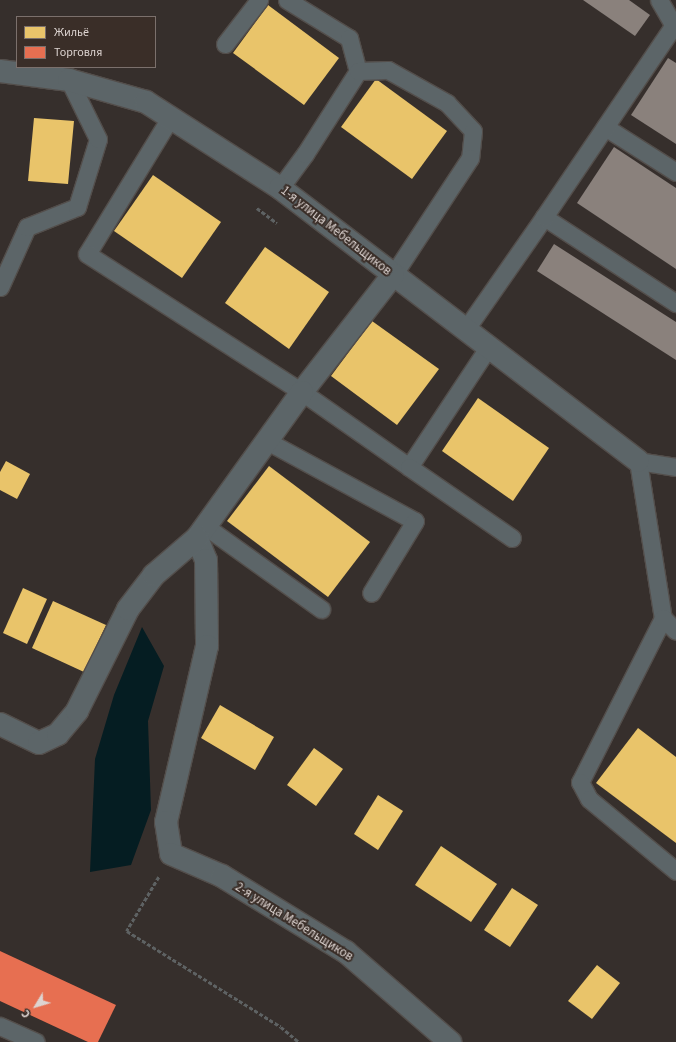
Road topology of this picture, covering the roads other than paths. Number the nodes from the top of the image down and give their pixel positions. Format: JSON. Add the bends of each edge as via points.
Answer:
{"nodes":[{"id":1,"x":259,"y":0,"type":"edge"},
{"id":2,"x":287,"y":0,"type":"edge"},
{"id":3,"x":659,"y":0,"type":"edge"},
{"id":4,"x":673,"y":33,"type":"edge"},
{"id":5,"x":225,"y":44,"type":"dead end"},
{"id":6,"x":0,"y":71,"type":"edge"},
{"id":7,"x":358,"y":71,"type":"junction"},
{"id":8,"x":69,"y":80,"type":"junction"},
{"id":9,"x":170,"y":118,"type":"junction"},
{"id":10,"x":605,"y":127,"type":"junction"},
{"id":11,"x":676,"y":172,"type":"edge"},
{"id":12,"x":280,"y":188,"type":"junction"},
{"id":13,"x":544,"y":217,"type":"junction"},
{"id":14,"x":393,"y":275,"type":"junction"},
{"id":15,"x":0,"y":287,"type":"edge"},
{"id":16,"x":676,"y":303,"type":"edge"},
{"id":17,"x":466,"y":329,"type":"junction"},
{"id":18,"x":489,"y":346,"type":"junction"},
{"id":19,"x":302,"y":392,"type":"junction"},
{"id":20,"x":267,"y":441,"type":"junction"},
{"id":21,"x":638,"y":461,"type":"junction"},
{"id":22,"x":409,"y":467,"type":"junction"},
{"id":23,"x":676,"y":468,"type":"edge"},
{"id":24,"x":201,"y":532,"type":"junction"},
{"id":25,"x":512,"y":538,"type":"dead end"},
{"id":26,"x":371,"y":593,"type":"dead end"},
{"id":27,"x":321,"y":609,"type":"dead end"},
{"id":28,"x":663,"y":618,"type":"junction"},
{"id":29,"x":676,"y":631,"type":"edge"},
{"id":30,"x":0,"y":724,"type":"edge"},
{"id":31,"x":676,"y":871,"type":"edge"},
{"id":32,"x":0,"y":1026,"type":"edge"},
{"id":33,"x":36,"y":1042,"type":"edge"},
{"id":34,"x":450,"y":1042,"type":"edge"}],
"edges":[{"from":1,"to":5,"type":"lane"},
{"from":2,"to":7,"type":"lane","via":[[349,38]]},
{"from":3,"to":4,"type":"lane"},
{"from":4,"to":10,"type":"lane"},
{"from":6,"to":8,"type":"street","name":"1-я улица Мебельщиков"},
{"from":7,"to":12,"type":"lane"},
{"from":7,"to":14,"type":"lane","via":[[388,70],[446,103],[474,132],[470,158]]},
{"from":8,"to":9,"type":"street","name":"1-я улица Мебельщиков","via":[[146,102]]},
{"from":8,"to":15,"type":"lane","via":[[98,139],[77,207],[28,227]]},
{"from":9,"to":12,"type":"street","name":"1-я улица Мебельщиков"},
{"from":9,"to":19,"type":"lane","via":[[87,254]]},
{"from":10,"to":11,"type":"lane"},
{"from":10,"to":13,"type":"lane"},
{"from":12,"to":14,"type":"street","name":"1-я улица Мебельщиков"},
{"from":13,"to":16,"type":"lane"},
{"from":13,"to":17,"type":"lane"},
{"from":14,"to":17,"type":"street","name":"1-я улица Мебельщиков"},
{"from":14,"to":19,"type":"street"},
{"from":17,"to":18,"type":"street","name":"1-я улица Мебельщиков"},
{"from":18,"to":21,"type":"street","name":"1-я улица Мебельщиков"},
{"from":18,"to":22,"type":"lane"},
{"from":19,"to":20,"type":"street"},
{"from":19,"to":22,"type":"lane"},
{"from":20,"to":24,"type":"street"},
{"from":20,"to":26,"type":"lane","via":[[415,521]]},
{"from":21,"to":23,"type":"lane"},
{"from":21,"to":28,"type":"lane"},
{"from":22,"to":25,"type":"lane"},
{"from":24,"to":27,"type":"lane"},
{"from":24,"to":30,"type":"street","via":[[154,574],[128,609],[77,712],[58,734],[39,743]]},
{"from":24,"to":34,"type":"street","name":"2-я улица Мебельщиков","via":[[206,560],[207,646],[166,822],[171,854],[222,876],[346,952]]},
{"from":28,"to":29,"type":"lane"},
{"from":28,"to":31,"type":"lane","via":[[580,782],[589,799]]},
{"from":32,"to":33,"type":"lane"}]}
